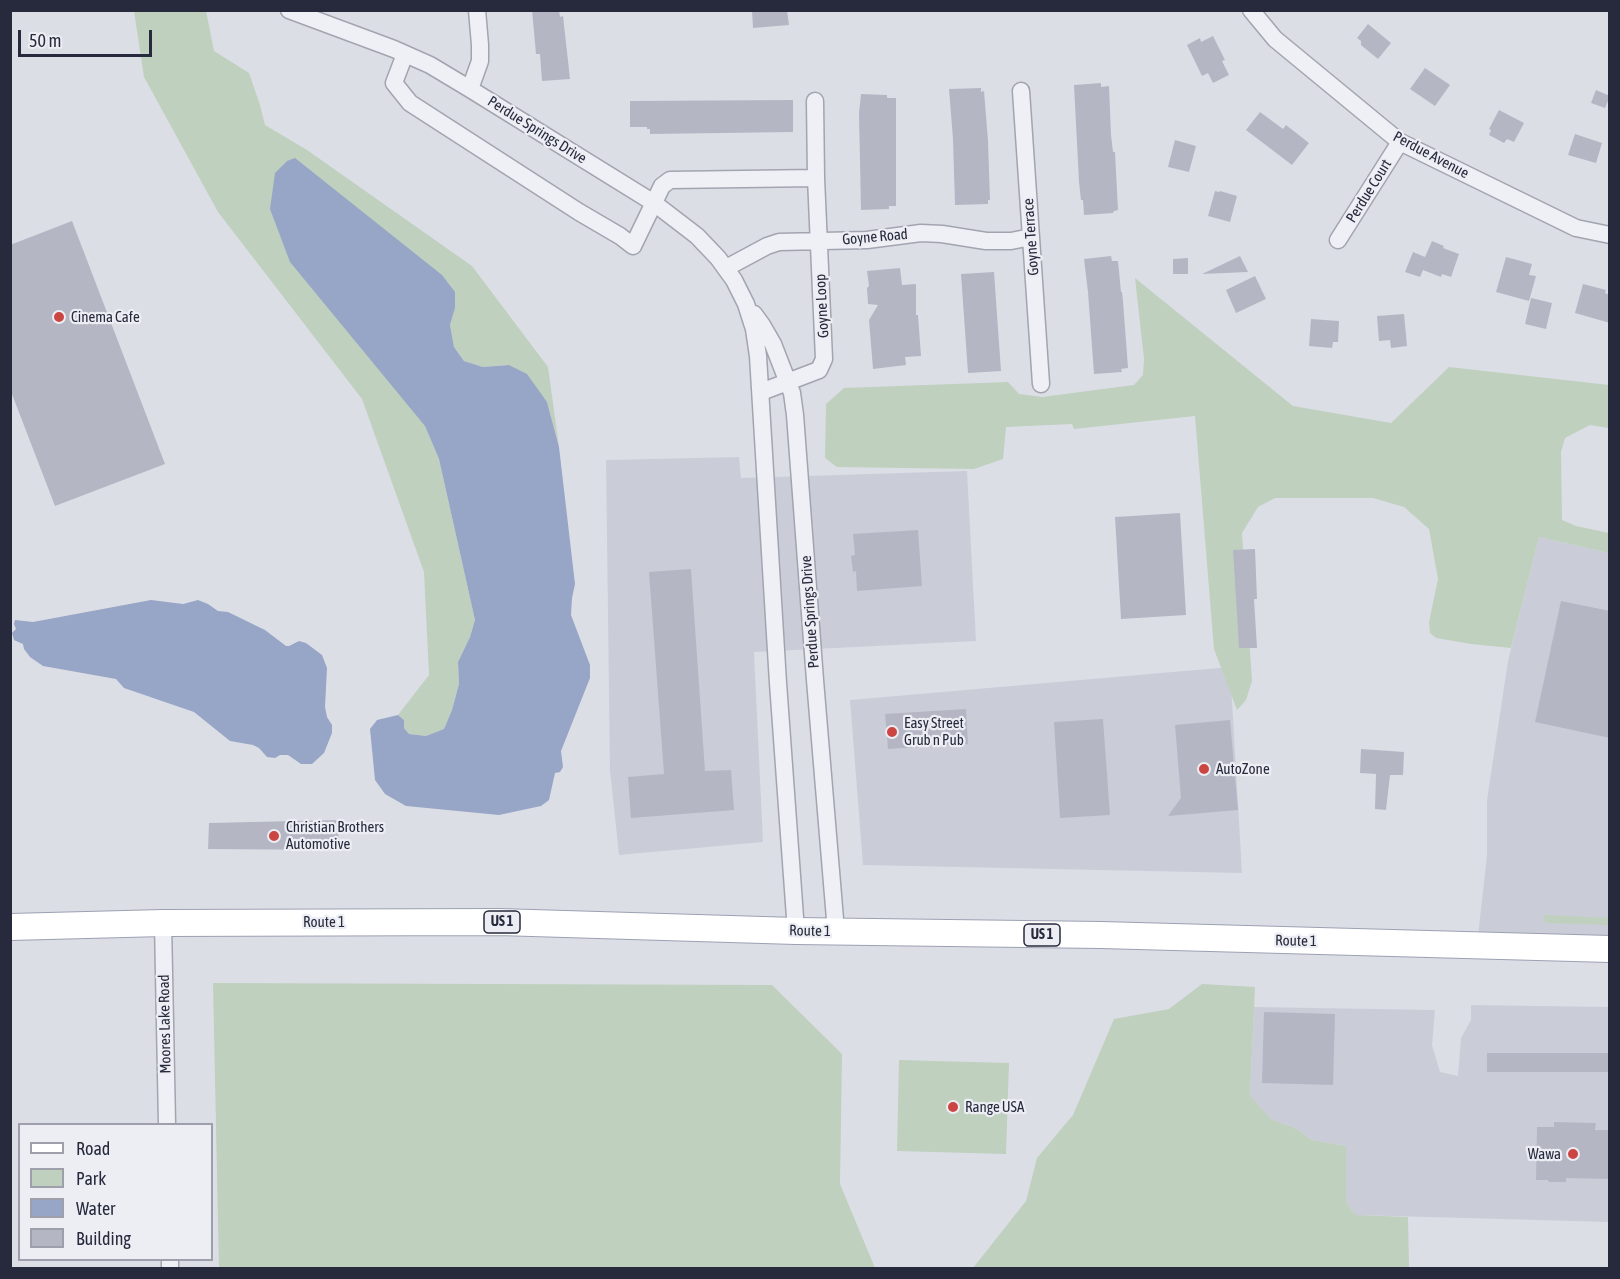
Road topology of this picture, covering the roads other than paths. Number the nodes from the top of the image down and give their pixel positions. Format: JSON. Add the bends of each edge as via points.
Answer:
{"nodes":[{"id":1,"x":289,"y":10,"type":"edge"},
{"id":2,"x":477,"y":10,"type":"edge"},
{"id":3,"x":1251,"y":10,"type":"edge"},
{"id":4,"x":405,"y":54,"type":"junction"},
{"id":5,"x":470,"y":88,"type":"junction"},
{"id":6,"x":1021,"y":91,"type":"dead end"},
{"id":7,"x":815,"y":101,"type":"dead end"},
{"id":8,"x":1400,"y":142,"type":"junction"},
{"id":9,"x":816,"y":178,"type":"junction"},
{"id":10,"x":654,"y":203,"type":"junction"},
{"id":11,"x":1610,"y":235,"type":"edge"},
{"id":12,"x":1031,"y":237,"type":"junction"},
{"id":13,"x":1338,"y":240,"type":"dead end"},
{"id":14,"x":819,"y":241,"type":"junction"},
{"id":15,"x":726,"y":268,"type":"junction"},
{"id":16,"x":746,"y":304,"type":"junction"},
{"id":17,"x":788,"y":382,"type":"junction"},
{"id":18,"x":1041,"y":384,"type":"dead end"},
{"id":19,"x":761,"y":392,"type":"junction"},
{"id":20,"x":163,"y":924,"type":"junction"},
{"id":21,"x":10,"y":927,"type":"edge"},
{"id":22,"x":796,"y":931,"type":"junction"},
{"id":23,"x":836,"y":932,"type":"junction"},
{"id":24,"x":1610,"y":949,"type":"edge"},
{"id":25,"x":167,"y":1123,"type":"edge"}],
"edges":[{"from":1,"to":4,"type":"street","name":"Perdue Springs Drive"},
{"from":2,"to":5,"type":"street","via":[[480,61]]},
{"from":3,"to":8,"type":"street","name":"Perdue Avenue","via":[[1275,39]]},
{"from":4,"to":5,"type":"street","name":"Perdue Springs Drive"},
{"from":4,"to":10,"type":"street","via":[[394,83],[410,102],[633,246]]},
{"from":5,"to":10,"type":"street","name":"Perdue Springs Drive"},
{"from":6,"to":12,"type":"street","name":"Goyne Terrace"},
{"from":7,"to":9,"type":"street","name":"Goyne Loop"},
{"from":8,"to":11,"type":"street","name":"Perdue Avenue","via":[[1576,228]]},
{"from":8,"to":13,"type":"street","name":"Perdue Court"},
{"from":9,"to":10,"type":"street","via":[[670,180],[662,186]]},
{"from":9,"to":14,"type":"street","name":"Goyne Loop"},
{"from":10,"to":15,"type":"street","name":"Perdue Springs Drive","via":[[697,236]]},
{"from":12,"to":14,"type":"street","name":"Goyne Road","via":[[986,241],[921,233]]},
{"from":12,"to":18,"type":"street","name":"Goyne Terrace"},
{"from":14,"to":15,"type":"street","name":"Goyne Road","via":[[766,246]]},
{"from":14,"to":17,"type":"street","name":"Goyne Loop","via":[[824,359],[819,370]]},
{"from":15,"to":16,"type":"street","name":"Perdue Springs Drive"},
{"from":16,"to":17,"type":"street","name":"Perdue Springs Drive","via":[[773,344]]},
{"from":16,"to":19,"type":"street","name":"Perdue Springs Drive","via":[[754,329]]},
{"from":17,"to":19,"type":"street","name":"Goyne Loop"},
{"from":17,"to":23,"type":"street","name":"Perdue Springs Drive","via":[[795,415]]},
{"from":19,"to":22,"type":"street","name":"Perdue Springs Drive"},
{"from":20,"to":21,"type":"main road","name":"Route 1","number":"US 1"},
{"from":20,"to":22,"type":"main road","name":"Route 1","number":"US 1","via":[[488,922]]},
{"from":20,"to":25,"type":"street","name":"Moores Lake Road"},
{"from":22,"to":23,"type":"main road","name":"Route 1","number":"US 1"},
{"from":23,"to":24,"type":"main road","name":"Route 1","number":"US 1"}]}
